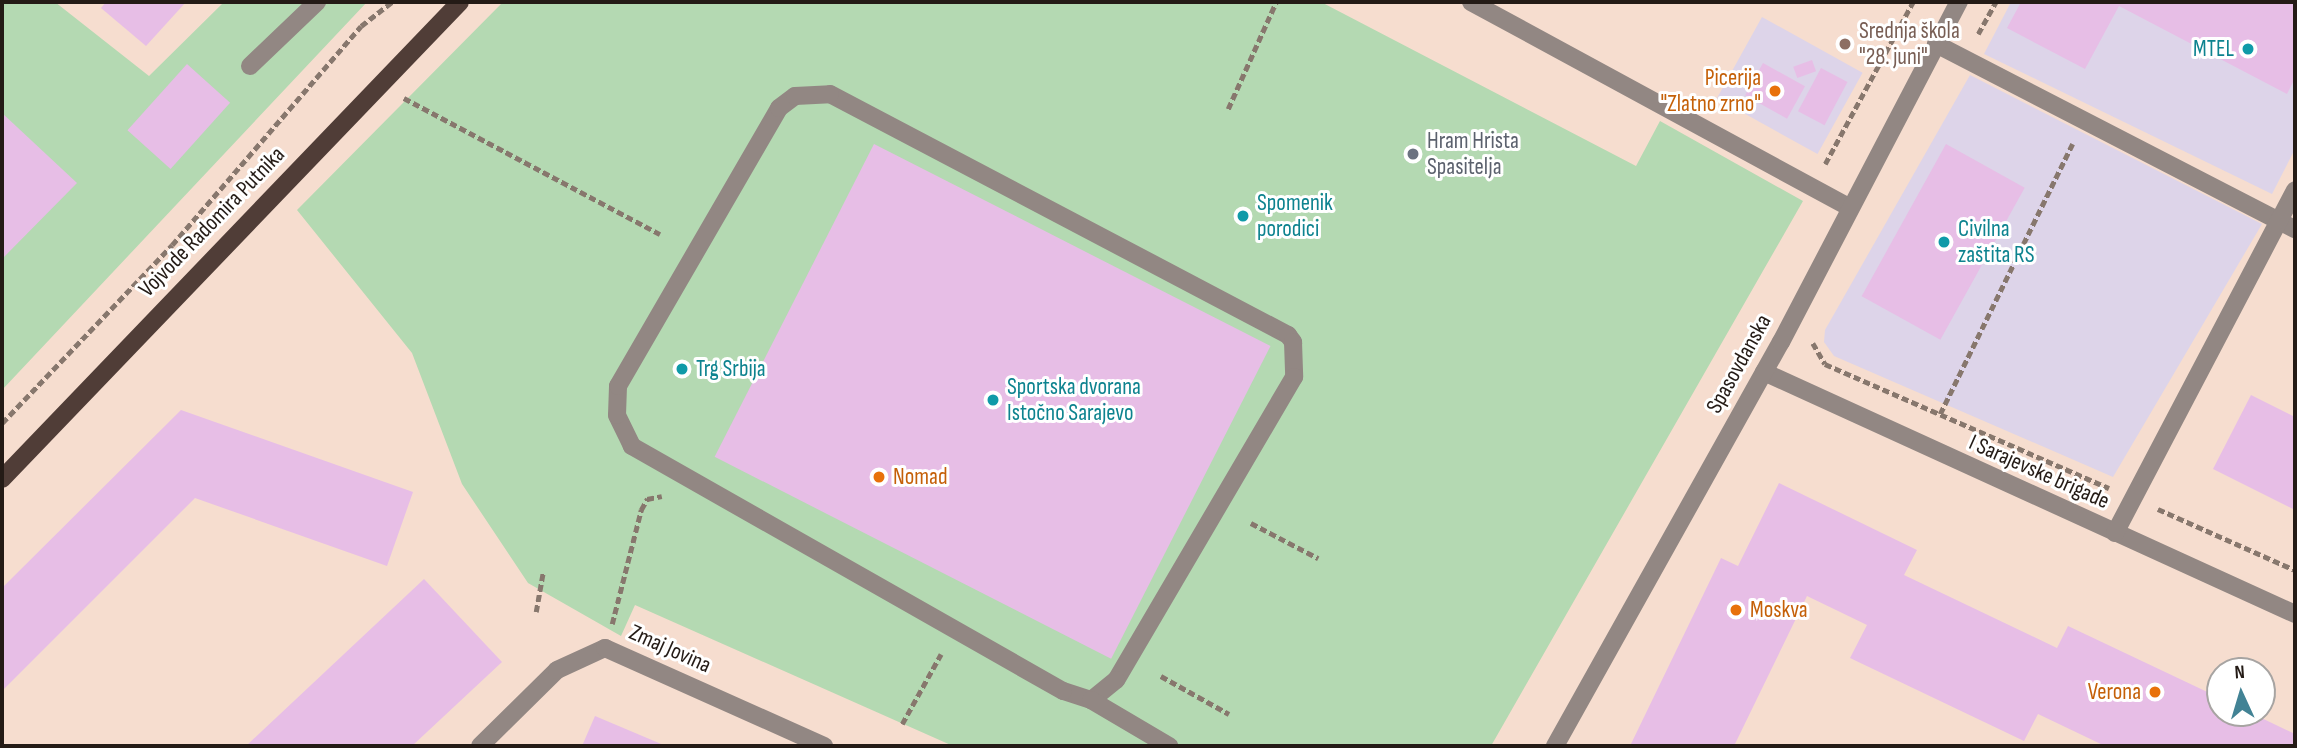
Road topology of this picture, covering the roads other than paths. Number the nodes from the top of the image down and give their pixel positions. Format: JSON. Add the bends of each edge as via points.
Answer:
{"nodes":[{"id":1,"x":317,"y":2,"type":"edge"},
{"id":2,"x":460,"y":2,"type":"edge"},
{"id":3,"x":1471,"y":2,"type":"edge"},
{"id":4,"x":1959,"y":2,"type":"edge"},
{"id":5,"x":1936,"y":44,"type":"junction"},
{"id":6,"x":250,"y":66,"type":"dead end"},
{"id":7,"x":2295,"y":190,"type":"edge"},
{"id":8,"x":1848,"y":207,"type":"junction"},
{"id":9,"x":2287,"y":225,"type":"edge"},
{"id":10,"x":1764,"y":372,"type":"junction"},
{"id":11,"x":2,"y":479,"type":"edge"},
{"id":12,"x":2115,"y":533,"type":"junction"},
{"id":13,"x":2295,"y":614,"type":"edge"},
{"id":14,"x":1091,"y":699,"type":"junction"},
{"id":15,"x":480,"y":746,"type":"edge"},
{"id":16,"x":824,"y":746,"type":"edge"},
{"id":17,"x":1169,"y":746,"type":"edge"},
{"id":18,"x":1555,"y":746,"type":"edge"}],
"edges":[{"from":1,"to":6,"type":"street"},
{"from":2,"to":11,"type":"main road","name":"Vojvode Radomira Putnika"},
{"from":3,"to":8,"type":"street"},
{"from":4,"to":5,"type":"street","name":"Spasovdanska"},
{"from":5,"to":8,"type":"street","name":"Spasovdanska"},
{"from":5,"to":9,"type":"street"},
{"from":7,"to":9,"type":"street"},
{"from":8,"to":10,"type":"street","name":"Spasovdanska"},
{"from":9,"to":12,"type":"street"},
{"from":10,"to":12,"type":"street","name":"I Sarajevske brigade"},
{"from":10,"to":18,"type":"street","name":"Spasovdanska"},
{"from":12,"to":13,"type":"street","name":"I Sarajevske brigade"},
{"from":14,"to":14,"type":"street","via":[[1116,680],[1294,377],[1293,342],[1288,335],[830,94],[795,96],[779,108],[618,386],[617,415],[632,446],[1063,691]]},
{"from":14,"to":17,"type":"street"},
{"from":15,"to":16,"type":"street","name":"Zmaj Jovina","via":[[557,670],[605,648]]}]}
